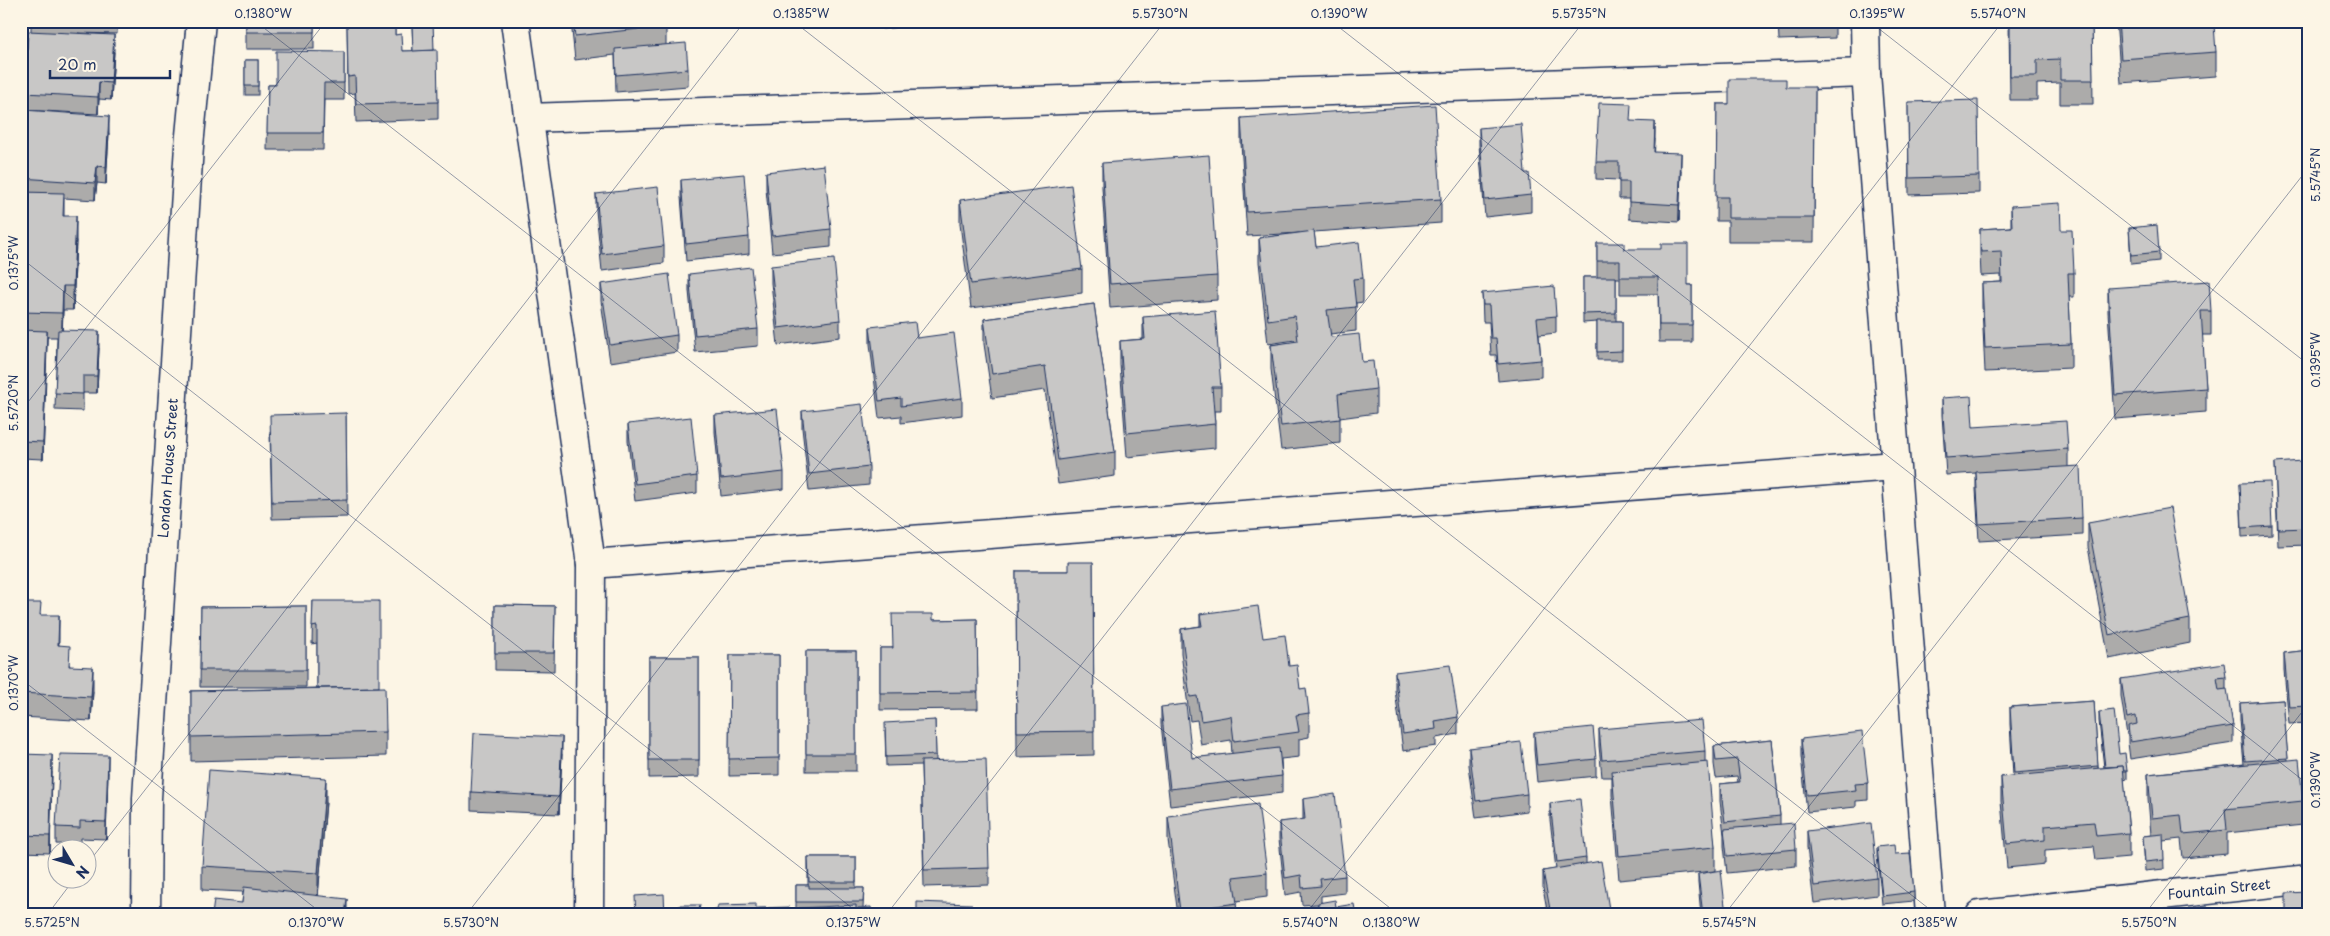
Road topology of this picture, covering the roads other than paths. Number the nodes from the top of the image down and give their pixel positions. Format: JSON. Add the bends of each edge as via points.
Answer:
{"nodes":[{"id":1,"x":201,"y":21,"type":"edge"},
{"id":2,"x":515,"y":21,"type":"edge"},
{"id":3,"x":1865,"y":21,"type":"edge"},
{"id":4,"x":1866,"y":73,"type":"junction"},
{"id":5,"x":528,"y":118,"type":"junction"},
{"id":6,"x":1895,"y":466,"type":"junction"},
{"id":7,"x":591,"y":564,"type":"junction"},
{"id":8,"x":2309,"y":879,"type":"edge"},
{"id":9,"x":146,"y":915,"type":"edge"},
{"id":10,"x":589,"y":915,"type":"edge"},
{"id":11,"x":1930,"y":915,"type":"edge"},
{"id":12,"x":1980,"y":915,"type":"edge"}],
"edges":[{"from":1,"to":9,"type":"street","name":"London House Street","via":[[187,165],[147,798]]},
{"from":2,"to":5,"type":"street"},
{"from":3,"to":4,"type":"street"},
{"from":4,"to":5,"type":"street"},
{"from":4,"to":6,"type":"street"},
{"from":5,"to":7,"type":"street"},
{"from":6,"to":7,"type":"street"},
{"from":6,"to":11,"type":"street"},
{"from":7,"to":10,"type":"street"},
{"from":8,"to":12,"type":"street","name":"Fountain Street"}]}
